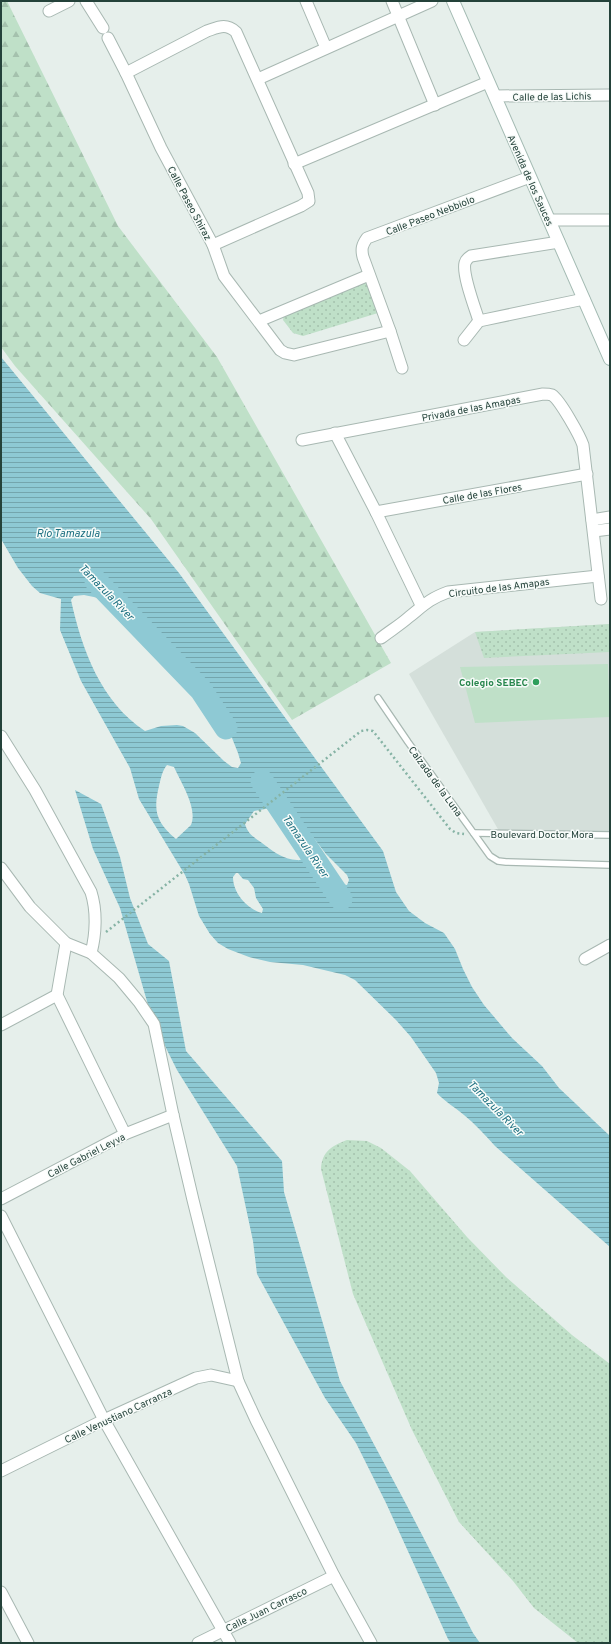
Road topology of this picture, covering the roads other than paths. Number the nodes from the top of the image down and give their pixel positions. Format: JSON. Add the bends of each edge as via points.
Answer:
{"nodes":[{"id":1,"x":69,"y":1,"type":"edge"},
{"id":2,"x":86,"y":1,"type":"edge"},
{"id":3,"x":306,"y":1,"type":"edge"},
{"id":4,"x":392,"y":1,"type":"edge"},
{"id":5,"x":432,"y":1,"type":"edge"},
{"id":6,"x":453,"y":1,"type":"edge"},
{"id":7,"x":49,"y":11,"type":"dead end"},
{"id":8,"x":399,"y":17,"type":"junction"},
{"id":9,"x":326,"y":48,"type":"junction"},
{"id":10,"x":126,"y":73,"type":"junction"},
{"id":11,"x":258,"y":79,"type":"junction"},
{"id":12,"x":488,"y":82,"type":"junction"},
{"id":13,"x":610,"y":95,"type":"edge"},
{"id":14,"x":495,"y":96,"type":"junction"},
{"id":15,"x":435,"y":105,"type":"junction"},
{"id":16,"x":294,"y":164,"type":"junction"},
{"id":17,"x":530,"y":177,"type":"junction"},
{"id":18,"x":549,"y":220,"type":"junction"},
{"id":19,"x":610,"y":220,"type":"edge"},
{"id":20,"x":559,"y":242,"type":"junction"},
{"id":21,"x":212,"y":245,"type":"junction"},
{"id":22,"x":369,"y":275,"type":"junction"},
{"id":23,"x":584,"y":299,"type":"junction"},
{"id":24,"x":259,"y":321,"type":"junction"},
{"id":25,"x":479,"y":321,"type":"junction"},
{"id":26,"x":390,"y":331,"type":"junction"},
{"id":27,"x":464,"y":340,"type":"dead end"},
{"id":28,"x":607,"y":346,"type":"edge"},
{"id":29,"x":610,"y":359,"type":"edge"},
{"id":30,"x":402,"y":368,"type":"dead end"},
{"id":31,"x":335,"y":433,"type":"junction"},
{"id":32,"x":302,"y":440,"type":"dead end"},
{"id":33,"x":587,"y":474,"type":"junction"},
{"id":34,"x":376,"y":512,"type":"junction"},
{"id":35,"x":610,"y":517,"type":"edge"},
{"id":36,"x":592,"y":520,"type":"junction"},
{"id":37,"x":610,"y":529,"type":"edge"},
{"id":38,"x":594,"y":531,"type":"junction"},
{"id":39,"x":598,"y":576,"type":"junction"},
{"id":40,"x":601,"y":599,"type":"dead end"},
{"id":41,"x":421,"y":606,"type":"junction"},
{"id":42,"x":380,"y":638,"type":"dead end"},
{"id":43,"x":378,"y":698,"type":"dead end"},
{"id":44,"x":1,"y":736,"type":"edge"},
{"id":45,"x":474,"y":834,"type":"junction"},
{"id":46,"x":610,"y":835,"type":"edge"},
{"id":47,"x":610,"y":865,"type":"edge"},
{"id":48,"x":1,"y":868,"type":"edge"},
{"id":49,"x":66,"y":943,"type":"junction"},
{"id":50,"x":610,"y":945,"type":"edge"},
{"id":51,"x":91,"y":954,"type":"junction"},
{"id":52,"x":585,"y":959,"type":"dead end"},
{"id":53,"x":57,"y":995,"type":"junction"},
{"id":54,"x":1,"y":1025,"type":"edge"},
{"id":55,"x":173,"y":1116,"type":"junction"},
{"id":56,"x":125,"y":1134,"type":"junction"},
{"id":57,"x":1,"y":1199,"type":"edge"},
{"id":58,"x":1,"y":1216,"type":"edge"},
{"id":59,"x":238,"y":1381,"type":"junction"},
{"id":60,"x":104,"y":1420,"type":"junction"},
{"id":61,"x":1,"y":1471,"type":"edge"},
{"id":62,"x":334,"y":1576,"type":"junction"},
{"id":63,"x":1,"y":1592,"type":"edge"},
{"id":64,"x":223,"y":1630,"type":"junction"},
{"id":65,"x":28,"y":1643,"type":"edge"},
{"id":66,"x":198,"y":1643,"type":"edge"},
{"id":67,"x":230,"y":1643,"type":"edge"},
{"id":68,"x":370,"y":1643,"type":"edge"}],
"edges":[{"from":1,"to":7,"type":"street"},
{"from":2,"to":10,"type":"street","name":"Calle Paseo Shiraz"},
{"from":3,"to":9,"type":"street"},
{"from":4,"to":8,"type":"street"},
{"from":5,"to":8,"type":"street"},
{"from":6,"to":12,"type":"street","name":"Avenida de los Sauces"},
{"from":8,"to":9,"type":"street"},
{"from":8,"to":15,"type":"street"},
{"from":9,"to":11,"type":"street"},
{"from":10,"to":11,"type":"street","name":"Calle Paseo Shiraz","via":[[207,31],[222,26],[231,27],[236,32]]},
{"from":10,"to":21,"type":"street","name":"Calle Paseo Shiraz","via":[[161,148]]},
{"from":11,"to":16,"type":"street","name":"Calle Paseo Shiraz"},
{"from":12,"to":14,"type":"street","name":"Avenida de los Sauces"},
{"from":12,"to":15,"type":"street"},
{"from":13,"to":14,"type":"street","name":"Calle de las Lichis"},
{"from":14,"to":17,"type":"street","name":"Avenida de los Sauces"},
{"from":15,"to":16,"type":"street"},
{"from":16,"to":21,"type":"street","name":"Calle Paseo Shiraz","via":[[309,200],[302,206]]},
{"from":17,"to":18,"type":"street","name":"Avenida de los Sauces"},
{"from":17,"to":22,"type":"street","name":"Calle Paseo Nebbiolo","via":[[366,238],[361,251]]},
{"from":18,"to":19,"type":"street"},
{"from":18,"to":20,"type":"street","name":"Avenida de los Sauces"},
{"from":20,"to":23,"type":"street","name":"Avenida de los Sauces"},
{"from":20,"to":25,"type":"street","via":[[468,258],[464,272]]},
{"from":21,"to":24,"type":"street","via":[[224,276]]},
{"from":22,"to":24,"type":"street"},
{"from":22,"to":26,"type":"street","name":"Calle Paseo Nebbiolo"},
{"from":23,"to":25,"type":"street"},
{"from":23,"to":28,"type":"street","name":"Avenida de los Sauces"},
{"from":24,"to":26,"type":"street","via":[[280,350],[294,354]]},
{"from":25,"to":27,"type":"street"},
{"from":26,"to":30,"type":"street","name":"Calle Paseo Nebbiolo"},
{"from":28,"to":29,"type":"street","name":"Avenida de los Sauces"},
{"from":31,"to":32,"type":"street","name":"Privada de las Amapas"},
{"from":31,"to":33,"type":"street","name":"Privada de las Amapas","via":[[543,394],[551,395],[580,435]]},
{"from":31,"to":34,"type":"street"},
{"from":33,"to":34,"type":"street","name":"Calle de las Flores"},
{"from":33,"to":36,"type":"street"},
{"from":34,"to":41,"type":"street"},
{"from":35,"to":36,"type":"street"},
{"from":36,"to":38,"type":"street"},
{"from":37,"to":38,"type":"street"},
{"from":38,"to":39,"type":"street"},
{"from":39,"to":40,"type":"street"},
{"from":39,"to":41,"type":"street","name":"Circuito de las Amapas","via":[[465,589],[434,597]]},
{"from":41,"to":42,"type":"street","name":"Circuito de las Amapas"},
{"from":43,"to":45,"type":"lane","name":"Calzada de la Luna"},
{"from":44,"to":51,"type":"street","via":[[35,790],[91,892],[95,904]]},
{"from":45,"to":46,"type":"lane","name":"Boulevard Doctor Mora"},
{"from":45,"to":47,"type":"lane","name":"Calzada de la Luna","via":[[490,856],[506,862]]},
{"from":48,"to":49,"type":"street","via":[[30,907]]},
{"from":49,"to":51,"type":"street"},
{"from":49,"to":53,"type":"street"},
{"from":50,"to":52,"type":"street"},
{"from":51,"to":55,"type":"street","via":[[119,978],[154,1024]]},
{"from":53,"to":54,"type":"street"},
{"from":53,"to":56,"type":"street"},
{"from":55,"to":56,"type":"street","name":"Calle Gabriel Leyva"},
{"from":55,"to":59,"type":"street"},
{"from":56,"to":57,"type":"street","name":"Calle Gabriel Leyva"},
{"from":58,"to":60,"type":"street"},
{"from":59,"to":60,"type":"street","name":"Calle Venustiano Carranza","via":[[211,1375],[196,1378]]},
{"from":59,"to":62,"type":"street"},
{"from":60,"to":61,"type":"street","name":"Calle Venustiano Carranza"},
{"from":60,"to":64,"type":"street"},
{"from":62,"to":64,"type":"street","name":"Calle Juan Carrasco"},
{"from":62,"to":68,"type":"street"},
{"from":63,"to":65,"type":"street"},
{"from":64,"to":66,"type":"street","name":"Calle Juan Carrasco"},
{"from":64,"to":67,"type":"street"}]}
